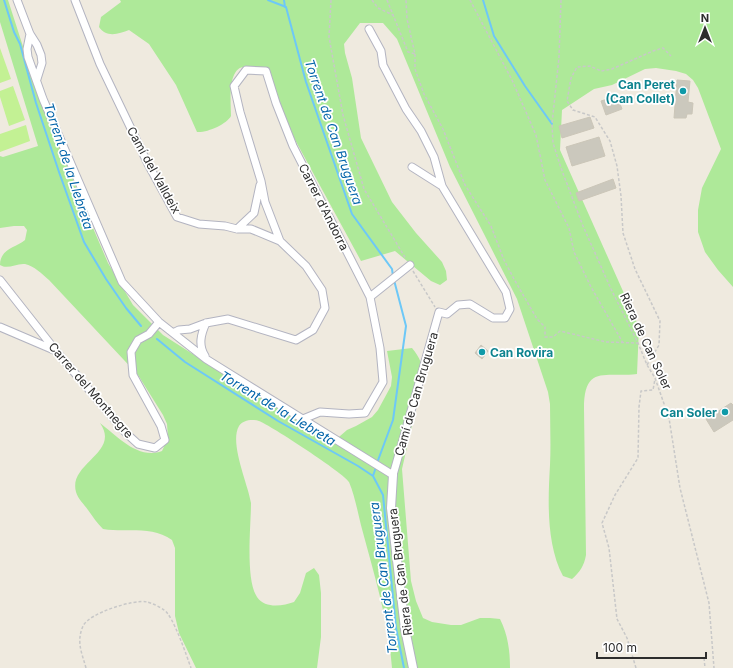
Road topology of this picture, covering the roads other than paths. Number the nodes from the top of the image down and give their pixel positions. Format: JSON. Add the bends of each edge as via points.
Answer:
{"nodes":[{"id":1,"x":17,"y":0,"type":"edge"},
{"id":2,"x":75,"y":0,"type":"edge"},
{"id":3,"x":369,"y":29,"type":"dead end"},
{"id":4,"x":30,"y":34,"type":"junction"},
{"id":5,"x":37,"y":79,"type":"junction"},
{"id":6,"x":412,"y":166,"type":"dead end"},
{"id":7,"x":261,"y":181,"type":"junction"},
{"id":8,"x":442,"y":186,"type":"junction"},
{"id":9,"x":237,"y":229,"type":"junction"},
{"id":10,"x":280,"y":241,"type":"junction"},
{"id":11,"x":410,"y":265,"type":"road end"},
{"id":12,"x":1,"y":283,"type":"edge"},
{"id":13,"x":370,"y":297,"type":"junction"},
{"id":14,"x":159,"y":322,"type":"junction"},
{"id":15,"x":206,"y":323,"type":"junction"},
{"id":16,"x":0,"y":327,"type":"edge"},
{"id":17,"x":174,"y":333,"type":"junction"},
{"id":18,"x":56,"y":351,"type":"junction"},
{"id":19,"x":206,"y":359,"type":"junction"},
{"id":20,"x":303,"y":419,"type":"junction"},
{"id":21,"x":393,"y":475,"type":"junction"},
{"id":22,"x":413,"y":668,"type":"edge"}],
"edges":[{"from":1,"to":4,"type":"street"},
{"from":2,"to":9,"type":"street","name":"Camí del Valldeix","via":[[100,64],[148,164],[177,217],[199,224]]},
{"from":3,"to":8,"type":"street","via":[[381,51],[383,65],[434,156]]},
{"from":4,"to":5,"type":"street","via":[[28,57]]},
{"from":4,"to":5,"type":"street","via":[[41,55],[42,63]]},
{"from":5,"to":14,"type":"street","via":[[46,106],[122,282]]},
{"from":6,"to":8,"type":"street"},
{"from":7,"to":9,"type":"street","name":"Carrer d'Andorra","via":[[254,213]]},
{"from":7,"to":10,"type":"street","name":"Carrer d'Andorra","via":[[265,202]]},
{"from":7,"to":13,"type":"street","name":"Carrer d'Andorra","via":[[234,86],[246,70],[266,71],[293,146]]},
{"from":8,"to":21,"type":"street","name":"Camí de Can Bruguera","via":[[506,292],[510,309],[505,318],[494,318],[470,304],[458,304],[447,314],[439,312]]},
{"from":9,"to":10,"type":"street","name":"Camí del Valldeix","via":[[251,228]]},
{"from":10,"to":15,"type":"street","name":"Camí del Valldeix","via":[[306,266],[322,290],[325,308],[313,330],[296,340],[228,320]]},
{"from":11,"to":13,"type":"street"},
{"from":12,"to":18,"type":"street","name":"Carrer del Montnegre"},
{"from":13,"to":20,"type":"street","name":"Carrer d'Andorra","via":[[380,348],[383,382],[365,413],[320,412]]},
{"from":14,"to":17,"type":"street"},
{"from":14,"to":18,"type":"street","name":"Carrer del Montnegre","via":[[138,340],[131,352],[133,375],[161,426],[165,440],[155,448],[138,444],[126,433]]},
{"from":15,"to":17,"type":"street","name":"Camí del Valldeix"},
{"from":15,"to":19,"type":"street","via":[[201,335],[201,351]]},
{"from":16,"to":18,"type":"street"},
{"from":17,"to":19,"type":"street"},
{"from":19,"to":20,"type":"street"},
{"from":20,"to":21,"type":"street"},
{"from":21,"to":22,"type":"street","name":"Riera de Can Bruguera","via":[[391,508],[405,629]]}]}
